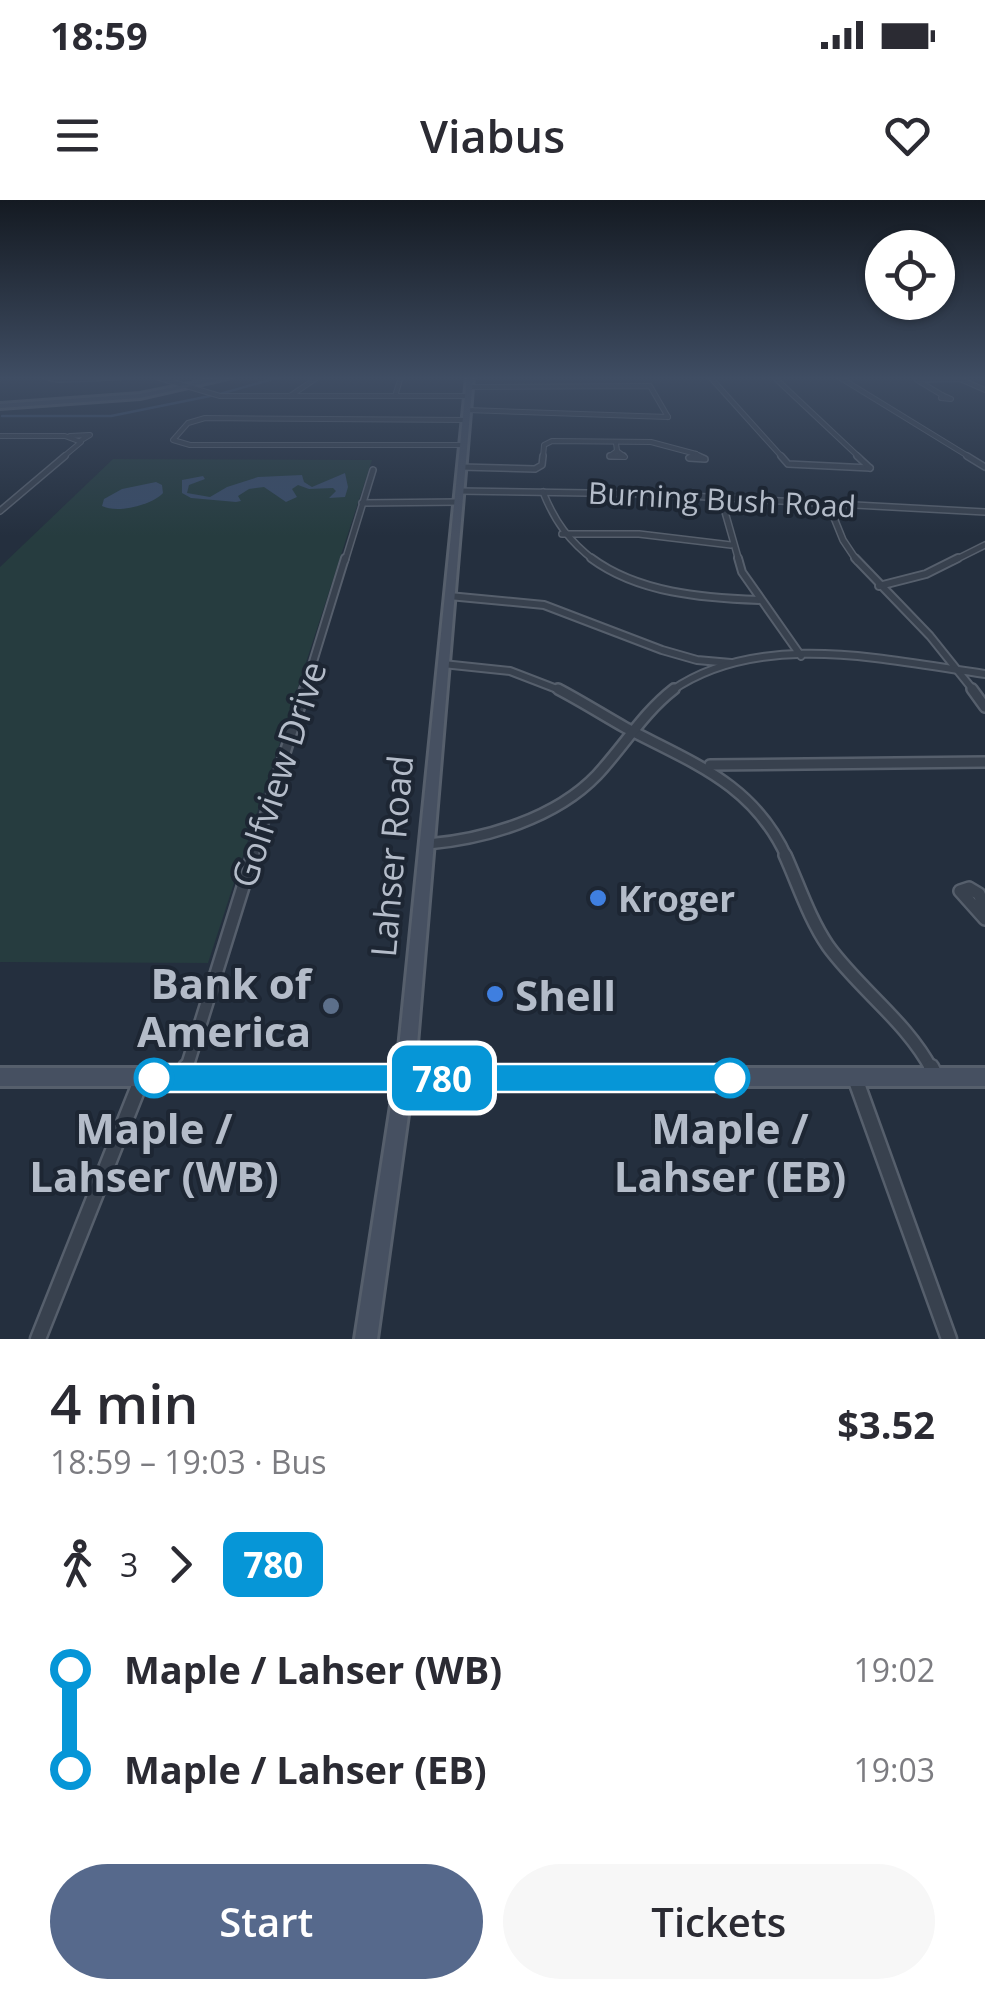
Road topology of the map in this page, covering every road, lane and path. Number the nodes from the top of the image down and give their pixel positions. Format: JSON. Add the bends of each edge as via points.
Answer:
{"nodes":[{"id":1,"x":180,"y":430,"type":"edge"},
{"id":2,"x":465,"y":430,"type":"edge"},
{"id":3,"x":758,"y":430,"type":"edge"},
{"id":4,"x":831,"y":430,"type":"edge"},
{"id":5,"x":925,"y":430,"type":"edge"},
{"id":6,"x":0,"y":436,"type":"edge"},
{"id":7,"x":616,"y":443,"type":"junction"},
{"id":8,"x":463,"y":445,"type":"junction"},
{"id":9,"x":616,"y":451,"type":"dead end"},
{"id":10,"x":696,"y":454,"type":"dead end"},
{"id":11,"x":461,"y":467,"type":"junction"},
{"id":12,"x":985,"y":467,"type":"edge"},
{"id":13,"x":870,"y":468,"type":"joint"},
{"id":14,"x":373,"y":470,"type":"dead end"},
{"id":15,"x":459,"y":490,"type":"junction"},
{"id":16,"x":543,"y":492,"type":"junction"},
{"id":17,"x":720,"y":498,"type":"junction"},
{"id":18,"x":362,"y":502,"type":"junction"},
{"id":19,"x":458,"y":502,"type":"junction"},
{"id":20,"x":828,"y":503,"type":"junction"},
{"id":21,"x":0,"y":511,"type":"edge"},
{"id":22,"x":985,"y":512,"type":"edge"},
{"id":23,"x":562,"y":534,"type":"junction"},
{"id":24,"x":731,"y":545,"type":"junction"},
{"id":25,"x":985,"y":545,"type":"edge"},
{"id":26,"x":879,"y":586,"type":"junction"},
{"id":27,"x":450,"y":596,"type":"junction"},
{"id":28,"x":760,"y":600,"type":"junction"},
{"id":29,"x":801,"y":656,"type":"junction"},
{"id":30,"x":697,"y":660,"type":"junction"},
{"id":31,"x":734,"y":663,"type":"junction"},
{"id":32,"x":444,"y":664,"type":"junction"},
{"id":33,"x":957,"y":670,"type":"junction"},
{"id":34,"x":704,"y":674,"type":"junction"},
{"id":35,"x":985,"y":674,"type":"edge"},
{"id":36,"x":985,"y":707,"type":"edge"},
{"id":37,"x":631,"y":730,"type":"junction"},
{"id":38,"x":985,"y":762,"type":"edge"},
{"id":39,"x":710,"y":765,"type":"junction"},
{"id":40,"x":428,"y":844,"type":"junction"},
{"id":41,"x":985,"y":908,"type":"edge"},
{"id":42,"x":985,"y":919,"type":"edge"},
{"id":43,"x":0,"y":1077,"type":"edge"},
{"id":44,"x":985,"y":1077,"type":"edge"},
{"id":45,"x":142,"y":1078,"type":"junction"},
{"id":46,"x":183,"y":1078,"type":"junction"},
{"id":47,"x":406,"y":1078,"type":"junction"},
{"id":48,"x":854,"y":1078,"type":"junction"},
{"id":49,"x":936,"y":1078,"type":"junction"},
{"id":50,"x":38,"y":1339,"type":"edge"},
{"id":51,"x":366,"y":1339,"type":"edge"},
{"id":52,"x":948,"y":1339,"type":"edge"}],
"edges":[{"from":1,"to":8,"type":"street","via":[[174,442]]},
{"from":2,"to":8,"type":"street","name":"Lahser Road"},
{"from":3,"to":13,"type":"street","via":[[788,464]]},
{"from":4,"to":13,"type":"street"},
{"from":5,"to":12,"type":"street"},
{"from":6,"to":21,"type":"street","via":[[75,439]]},
{"from":7,"to":9,"type":"street"},
{"from":7,"to":10,"type":"street","via":[[671,445]]},
{"from":7,"to":11,"type":"street","via":[[546,443],[542,466],[534,470]]},
{"from":8,"to":11,"type":"street","name":"Lahser Road"},
{"from":11,"to":15,"type":"street","name":"Lahser Road"},
{"from":14,"to":18,"type":"street","name":"Golfview Drive"},
{"from":15,"to":16,"type":"street","name":"Burning Bush Road"},
{"from":15,"to":19,"type":"street","name":"Lahser Road"},
{"from":16,"to":17,"type":"street","name":"Burning Bush Road"},
{"from":16,"to":23,"type":"street"},
{"from":17,"to":20,"type":"street","name":"Burning Bush Road"},
{"from":17,"to":24,"type":"street"},
{"from":18,"to":19,"type":"street"},
{"from":18,"to":46,"type":"street","name":"Golfview Drive"},
{"from":19,"to":27,"type":"street","name":"Lahser Road"},
{"from":20,"to":22,"type":"street","name":"Burning Bush Road"},
{"from":20,"to":26,"type":"street","via":[[838,532]]},
{"from":23,"to":24,"type":"street","via":[[639,534]]},
{"from":23,"to":28,"type":"street","via":[[589,558],[632,579]]},
{"from":24,"to":28,"type":"street"},
{"from":25,"to":26,"type":"street","via":[[926,574]]},
{"from":26,"to":33,"type":"street"},
{"from":27,"to":30,"type":"street","via":[[544,605]]},
{"from":27,"to":32,"type":"street","name":"Lahser Road"},
{"from":28,"to":29,"type":"street"},
{"from":29,"to":31,"type":"street"},
{"from":29,"to":33,"type":"street"},
{"from":30,"to":31,"type":"street"},
{"from":30,"to":34,"type":"street"},
{"from":31,"to":34,"type":"street"},
{"from":32,"to":37,"type":"street","via":[[521,673]]},
{"from":32,"to":40,"type":"street","name":"Lahser Road"},
{"from":33,"to":35,"type":"street"},
{"from":33,"to":36,"type":"street"},
{"from":34,"to":37,"type":"street","via":[[669,693]]},
{"from":37,"to":39,"type":"street"},
{"from":37,"to":40,"type":"street","via":[[571,797],[455,842]]},
{"from":38,"to":39,"type":"street"},
{"from":39,"to":49,"type":"street","via":[[767,821],[822,936],[917,1041]]},
{"from":40,"to":47,"type":"street","name":"Lahser Road"},
{"from":41,"to":42,"type":"street","via":[[976,891],[962,889]]},
{"from":43,"to":45,"type":"street"},
{"from":44,"to":49,"type":"street"},
{"from":45,"to":46,"type":"street"},
{"from":45,"to":50,"type":"street"},
{"from":46,"to":47,"type":"street"},
{"from":47,"to":48,"type":"street"},
{"from":47,"to":51,"type":"street","name":"Lahser Road"},
{"from":48,"to":49,"type":"street"},
{"from":48,"to":52,"type":"street"}]}
